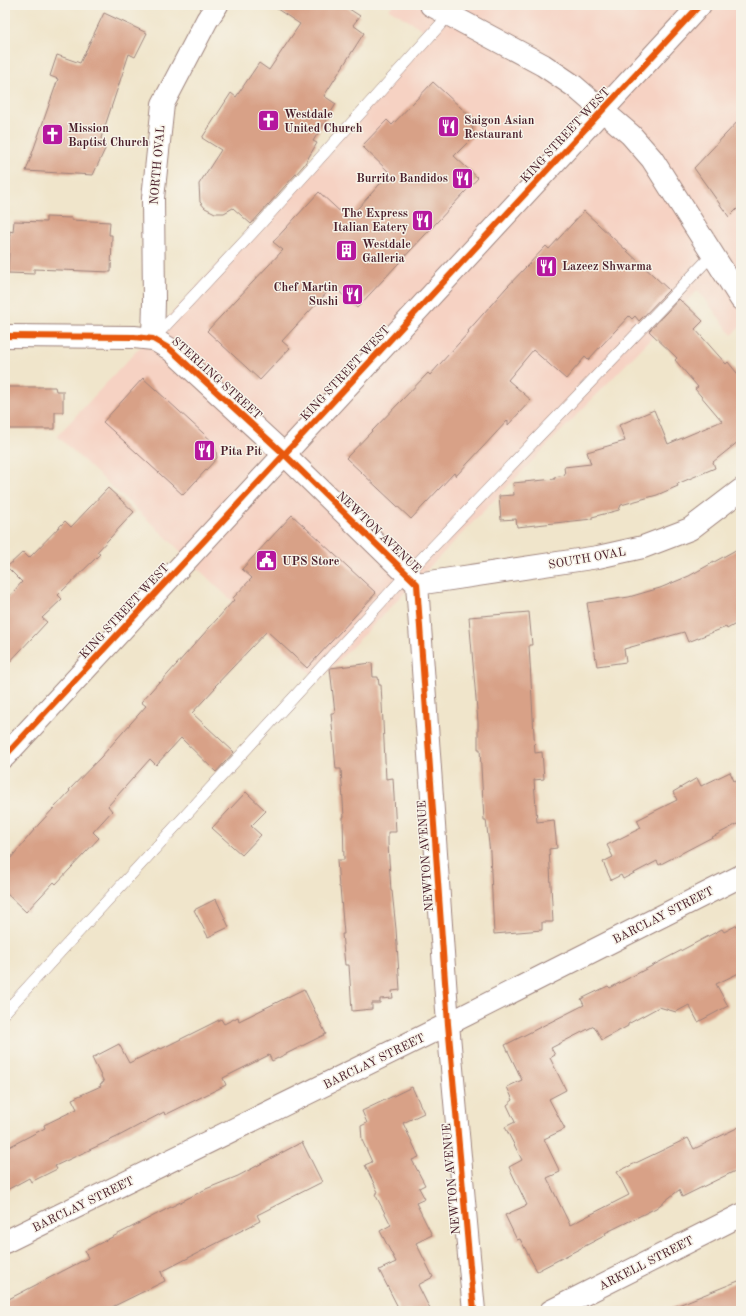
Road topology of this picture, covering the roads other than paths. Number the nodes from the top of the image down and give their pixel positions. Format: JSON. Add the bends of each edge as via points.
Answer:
{"nodes":[{"id":1,"x":216,"y":5,"type":"edge"},
{"id":2,"x":700,"y":5,"type":"edge"},
{"id":3,"x":440,"y":10,"type":"edge"},
{"id":4,"x":603,"y":111,"type":"junction"},
{"id":5,"x":713,"y":254,"type":"junction"},
{"id":6,"x":741,"y":299,"type":"edge"},
{"id":7,"x":5,"y":336,"type":"edge"},
{"id":8,"x":153,"y":339,"type":"junction"},
{"id":9,"x":285,"y":455,"type":"junction"},
{"id":10,"x":741,"y":490,"type":"edge"},
{"id":11,"x":412,"y":579,"type":"junction"},
{"id":12,"x":5,"y":756,"type":"edge"},
{"id":13,"x":741,"y":876,"type":"edge"},
{"id":14,"x":5,"y":1012,"type":"edge"},
{"id":15,"x":448,"y":1024,"type":"junction"},
{"id":16,"x":741,"y":1215,"type":"edge"},
{"id":17,"x":5,"y":1242,"type":"edge"},
{"id":18,"x":474,"y":1311,"type":"edge"},
{"id":19,"x":551,"y":1311,"type":"edge"}],
"edges":[{"from":1,"to":8,"type":"street","name":"NORTH OVAL","via":[[163,104],[153,198]]},
{"from":2,"to":4,"type":"street","name":"KING STREET WEST"},
{"from":3,"to":4,"type":"street","via":[[543,65],[574,86]]},
{"from":3,"to":8,"type":"lane","via":[[261,223]]},
{"from":4,"to":5,"type":"street","via":[[631,135],[652,159]]},
{"from":4,"to":9,"type":"street","name":"KING STREET WEST"},
{"from":5,"to":6,"type":"street"},
{"from":5,"to":11,"type":"lane"},
{"from":7,"to":8,"type":"street","name":"STERLING STREET"},
{"from":8,"to":9,"type":"street","name":"STERLING STREET","via":[[170,349]]},
{"from":9,"to":11,"type":"street","name":"NEWTON AVENUE"},
{"from":9,"to":12,"type":"street","name":"KING STREET WEST"},
{"from":10,"to":11,"type":"street","name":"SOUTH OVAL","via":[[690,529],[643,547],[598,557]]},
{"from":11,"to":14,"type":"lane"},
{"from":11,"to":15,"type":"street","name":"NEWTON AVENUE"},
{"from":13,"to":15,"type":"street","name":"BARCLAY STREET"},
{"from":15,"to":17,"type":"street","name":"BARCLAY STREET"},
{"from":15,"to":18,"type":"street","name":"NEWTON AVENUE"},
{"from":16,"to":19,"type":"street","name":"ARKELL STREET"}]}
